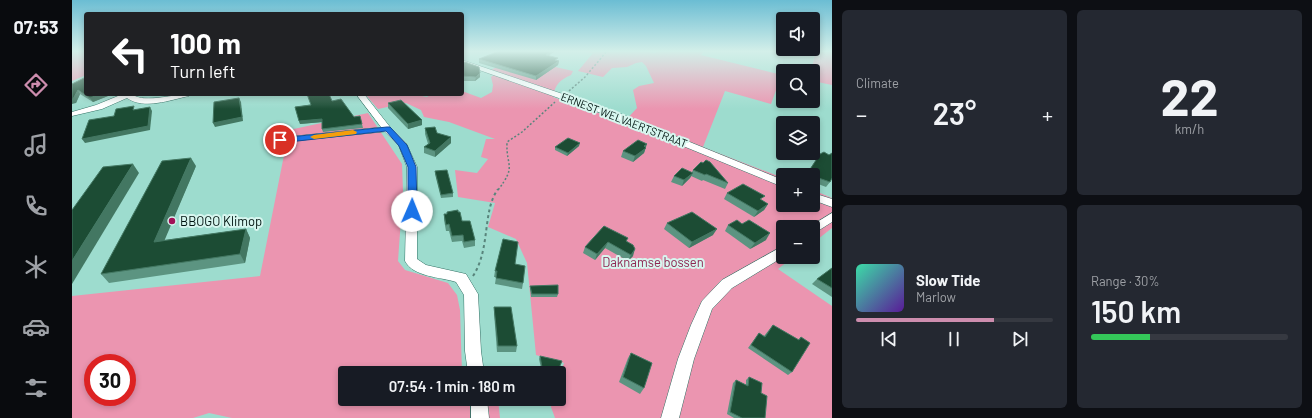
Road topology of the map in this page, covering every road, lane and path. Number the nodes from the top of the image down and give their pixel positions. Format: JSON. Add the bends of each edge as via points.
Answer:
{"nodes":[{"id":1,"x":487,"y":71,"type":"edge"},
{"id":2,"x":590,"y":71,"type":"edge"},
{"id":3,"x":126,"y":96,"type":"edge"},
{"id":4,"x":129,"y":96,"type":"edge"},
{"id":5,"x":175,"y":96,"type":"edge"},
{"id":6,"x":362,"y":96,"type":"edge"},
{"id":7,"x":563,"y":96,"type":"junction"},
{"id":8,"x":72,"y":114,"type":"edge"},
{"id":9,"x":387,"y":129,"type":"junction"},
{"id":10,"x":273,"y":130,"type":"dead end"},
{"id":11,"x":776,"y":181,"type":"edge"},
{"id":12,"x":820,"y":199,"type":"edge"},
{"id":13,"x":832,"y":203,"type":"edge"},
{"id":14,"x":832,"y":217,"type":"edge"},
{"id":15,"x":820,"y":225,"type":"edge"},
{"id":16,"x":776,"y":255,"type":"edge"},
{"id":17,"x":465,"y":284,"type":"junction"},
{"id":18,"x":475,"y":366,"type":"edge"},
{"id":19,"x":479,"y":406,"type":"edge"},
{"id":20,"x":480,"y":418,"type":"edge"},
{"id":21,"x":670,"y":418,"type":"edge"}],
"edges":[{"from":1,"to":7,"type":"street","name":"ERNEST WELVAERTSTRAAT"},
{"from":2,"to":7,"type":"path"},
{"from":3,"to":8,"type":"street"},
{"from":4,"to":5,"type":"street","via":[[146,101]]},
{"from":6,"to":9,"type":"street"},
{"from":7,"to":11,"type":"street","name":"ERNEST WELVAERTSTRAAT"},
{"from":7,"to":17,"type":"path","via":[[507,142],[510,166],[507,178],[493,198],[480,262]]},
{"from":9,"to":10,"type":"lane","via":[[280,140]]},
{"from":9,"to":17,"type":"street","via":[[403,145],[412,167],[411,260],[423,269],[462,278]]},
{"from":12,"to":13,"type":"street"},
{"from":14,"to":15,"type":"street"},
{"from":16,"to":21,"type":"street","via":[[727,284],[707,305],[686,359]]},
{"from":17,"to":18,"type":"street","via":[[471,294]]},
{"from":19,"to":20,"type":"street"}]}
